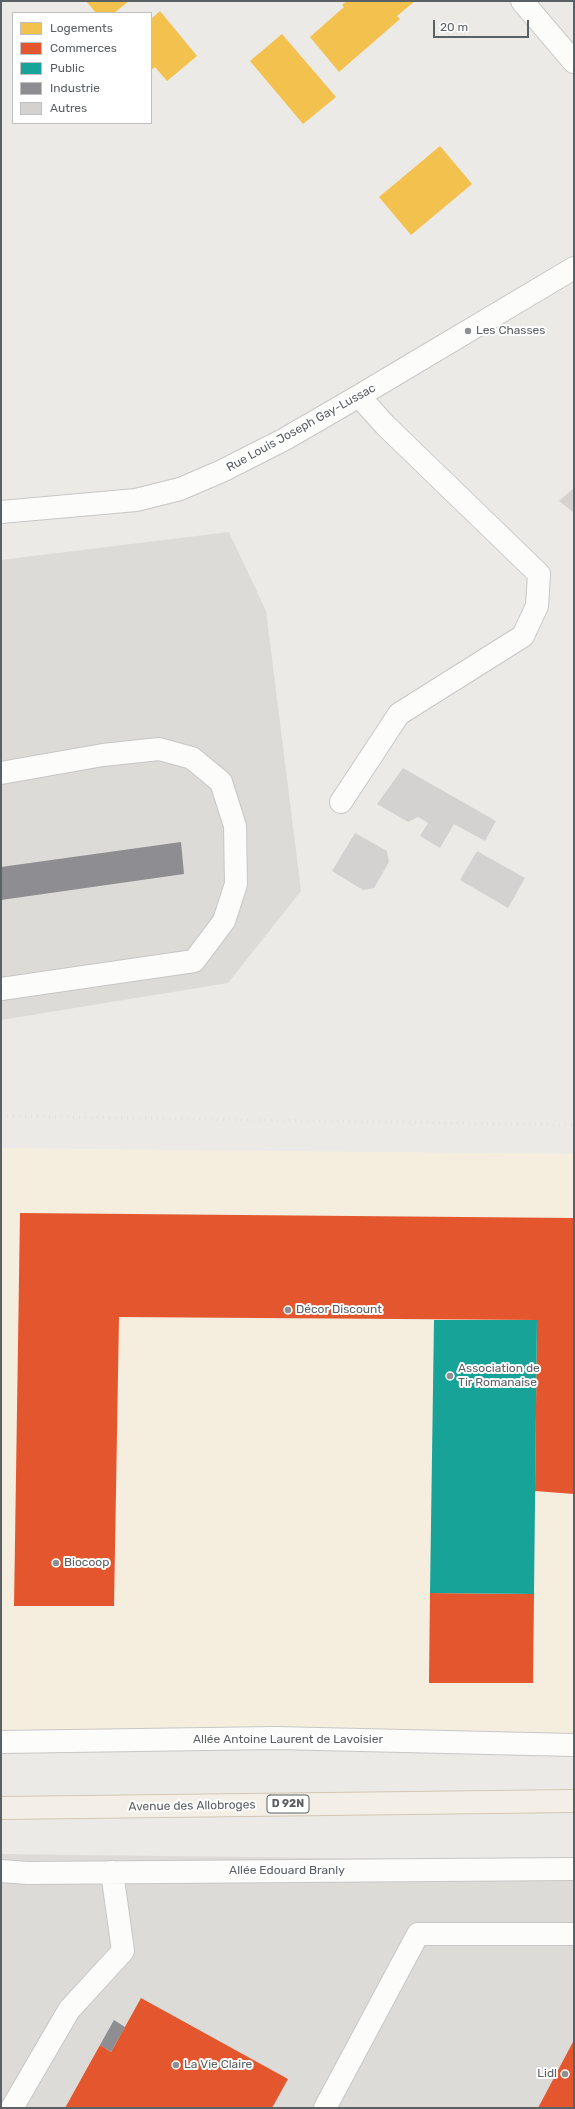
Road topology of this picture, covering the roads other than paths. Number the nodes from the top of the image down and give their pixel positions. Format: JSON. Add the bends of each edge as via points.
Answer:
{"nodes":[{"id":1,"x":522,"y":1,"type":"edge"},
{"id":2,"x":574,"y":62,"type":"edge"},
{"id":3,"x":574,"y":268,"type":"edge"},
{"id":4,"x":359,"y":396,"type":"junction"},
{"id":5,"x":1,"y":512,"type":"edge"},
{"id":6,"x":1,"y":773,"type":"edge"},
{"id":7,"x":341,"y":802,"type":"dead end"},
{"id":8,"x":1,"y":989,"type":"edge"},
{"id":9,"x":1,"y":1742,"type":"edge"},
{"id":10,"x":574,"y":1745,"type":"edge"},
{"id":11,"x":574,"y":1801,"type":"edge"},
{"id":12,"x":1,"y":1808,"type":"edge"},
{"id":13,"x":574,"y":1870,"type":"edge"},
{"id":14,"x":1,"y":1871,"type":"edge"},
{"id":15,"x":112,"y":1872,"type":"junction"},
{"id":16,"x":574,"y":1934,"type":"edge"},
{"id":17,"x":12,"y":2108,"type":"edge"},
{"id":18,"x":325,"y":2108,"type":"edge"}],
"edges":[{"from":1,"to":2,"type":"street"},
{"from":3,"to":4,"type":"street","name":"Rue Louis Joseph Gay-Lussac"},
{"from":4,"to":5,"type":"street","name":"Rue Louis Joseph Gay-Lussac","via":[[285,439],[180,489],[136,500]]},
{"from":4,"to":7,"type":"street","via":[[385,425],[538,574],[537,606],[523,636],[398,714]]},
{"from":6,"to":8,"type":"street","via":[[103,755],[159,749],[192,758],[221,782],[235,826],[236,884],[224,921],[194,961]]},
{"from":9,"to":10,"type":"street","name":"Allée Antoine Laurent de Lavoisier","via":[[276,1738]]},
{"from":11,"to":12,"type":"main road","name":"Avenue des Allobroges","number":"D 92N"},
{"from":13,"to":15,"type":"street","name":"Allée Edouard Branly"},
{"from":14,"to":15,"type":"street","name":"Allée Edouard Branly"},
{"from":15,"to":17,"type":"street","via":[[123,1951],[68,2010]]},
{"from":16,"to":18,"type":"street","via":[[418,1934]]}]}
